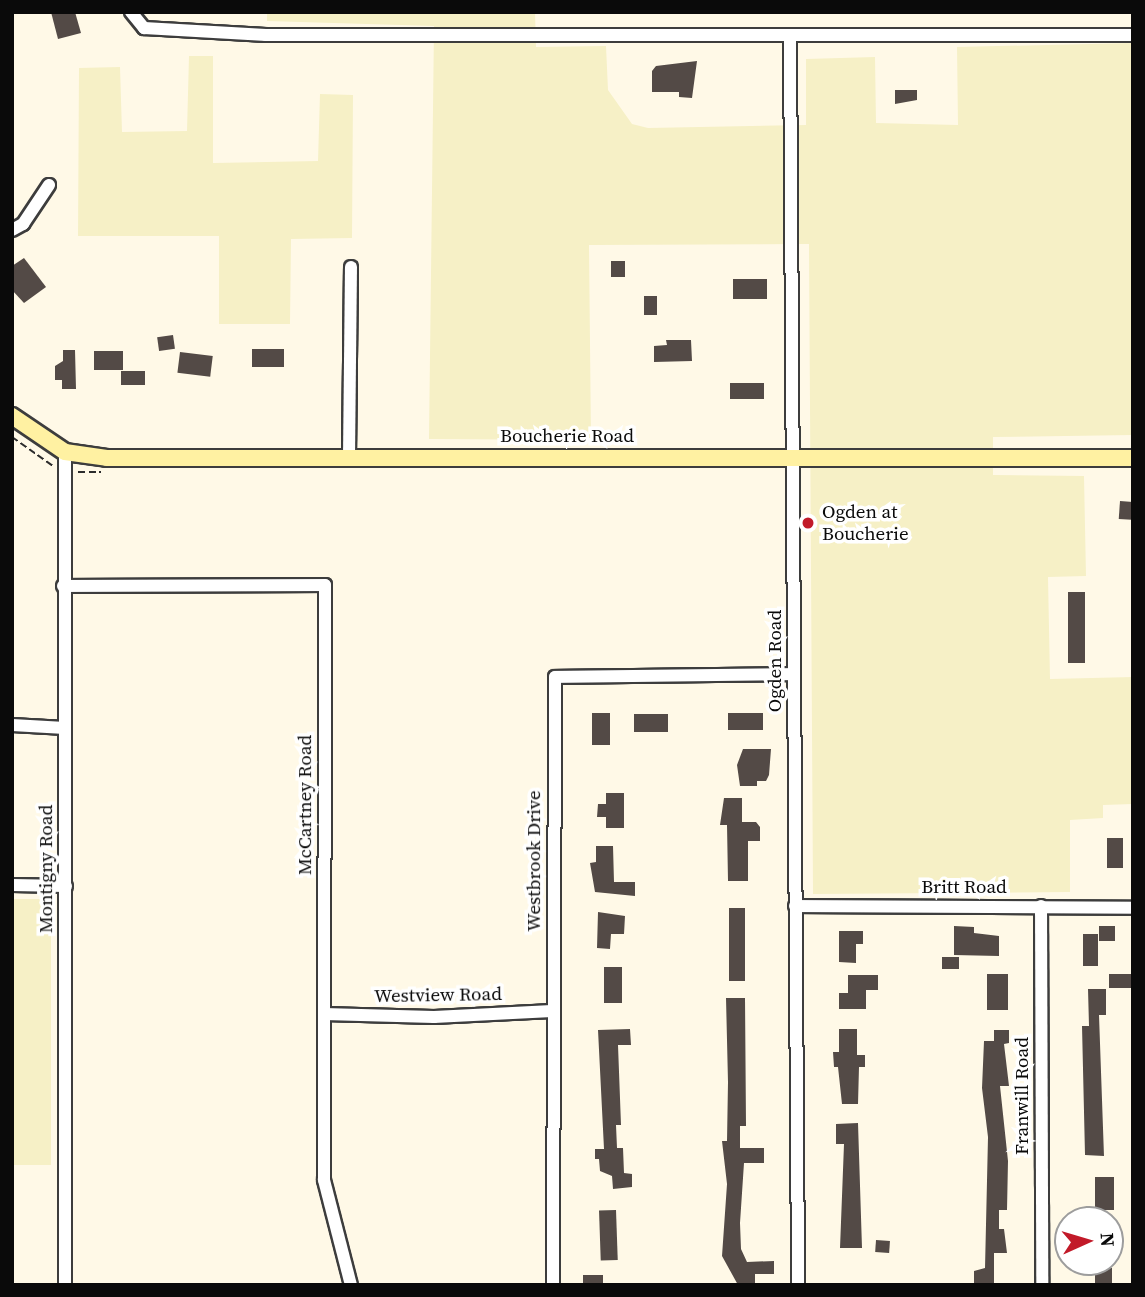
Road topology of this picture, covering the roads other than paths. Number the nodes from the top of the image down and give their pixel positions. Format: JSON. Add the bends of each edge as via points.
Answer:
{"nodes":[{"id":1,"x":131,"y":12,"type":"edge"},
{"id":2,"x":1133,"y":35,"type":"edge"},
{"id":3,"x":790,"y":38,"type":"junction"},
{"id":4,"x":49,"y":185,"type":"dead end"},
{"id":5,"x":12,"y":230,"type":"edge"},
{"id":6,"x":351,"y":267,"type":"dead end"},
{"id":7,"x":12,"y":416,"type":"edge"},
{"id":8,"x":65,"y":453,"type":"junction"},
{"id":9,"x":349,"y":457,"type":"junction"},
{"id":10,"x":795,"y":457,"type":"junction"},
{"id":11,"x":1133,"y":457,"type":"edge"},
{"id":12,"x":63,"y":586,"type":"junction"},
{"id":13,"x":794,"y":674,"type":"junction"},
{"id":14,"x":12,"y":725,"type":"edge"},
{"id":15,"x":65,"y":728,"type":"junction"},
{"id":16,"x":12,"y":885,"type":"edge"},
{"id":17,"x":66,"y":886,"type":"junction"},
{"id":18,"x":795,"y":906,"type":"junction"},
{"id":19,"x":1041,"y":906,"type":"junction"},
{"id":20,"x":1133,"y":908,"type":"edge"},
{"id":21,"x":552,"y":1011,"type":"junction"},
{"id":22,"x":324,"y":1014,"type":"junction"},
{"id":23,"x":65,"y":1285,"type":"edge"},
{"id":24,"x":351,"y":1285,"type":"edge"},
{"id":25,"x":553,"y":1285,"type":"edge"},
{"id":26,"x":798,"y":1285,"type":"edge"},
{"id":27,"x":1042,"y":1285,"type":"edge"}],
"edges":[{"from":1,"to":3,"type":"street","via":[[144,28],[266,35]]},
{"from":2,"to":3,"type":"street"},
{"from":3,"to":10,"type":"street","name":"Ogden Road"},
{"from":4,"to":5,"type":"street","via":[[23,224]]},
{"from":6,"to":9,"type":"street"},
{"from":7,"to":8,"type":"main road","name":"Boucherie Road"},
{"from":8,"to":9,"type":"main road","name":"Boucherie Road","via":[[107,458]]},
{"from":8,"to":12,"type":"street","name":"Montigny Road"},
{"from":9,"to":10,"type":"main road","name":"Boucherie Road"},
{"from":10,"to":11,"type":"main road","name":"Boucherie Road"},
{"from":10,"to":13,"type":"street","name":"Ogden Road"},
{"from":12,"to":15,"type":"street","name":"Montigny Road"},
{"from":12,"to":22,"type":"street","name":"McCartney Road","via":[[325,585]]},
{"from":13,"to":18,"type":"street","name":"Ogden Road"},
{"from":13,"to":21,"type":"street","name":"Westbrook Drive","via":[[555,677]]},
{"from":14,"to":15,"type":"street"},
{"from":15,"to":17,"type":"street","name":"Montigny Road"},
{"from":16,"to":17,"type":"street"},
{"from":17,"to":23,"type":"street","name":"Montigny Road"},
{"from":18,"to":19,"type":"street","name":"Britt Road"},
{"from":18,"to":26,"type":"street","name":"Ogden Road"},
{"from":19,"to":20,"type":"street","name":"Britt Road"},
{"from":19,"to":27,"type":"street","name":"Franwill Road"},
{"from":21,"to":22,"type":"street","name":"Westview Road","via":[[434,1017]]},
{"from":21,"to":25,"type":"street","name":"Westbrook Drive"},
{"from":22,"to":24,"type":"street","name":"McCartney Road","via":[[324,1180]]}]}
